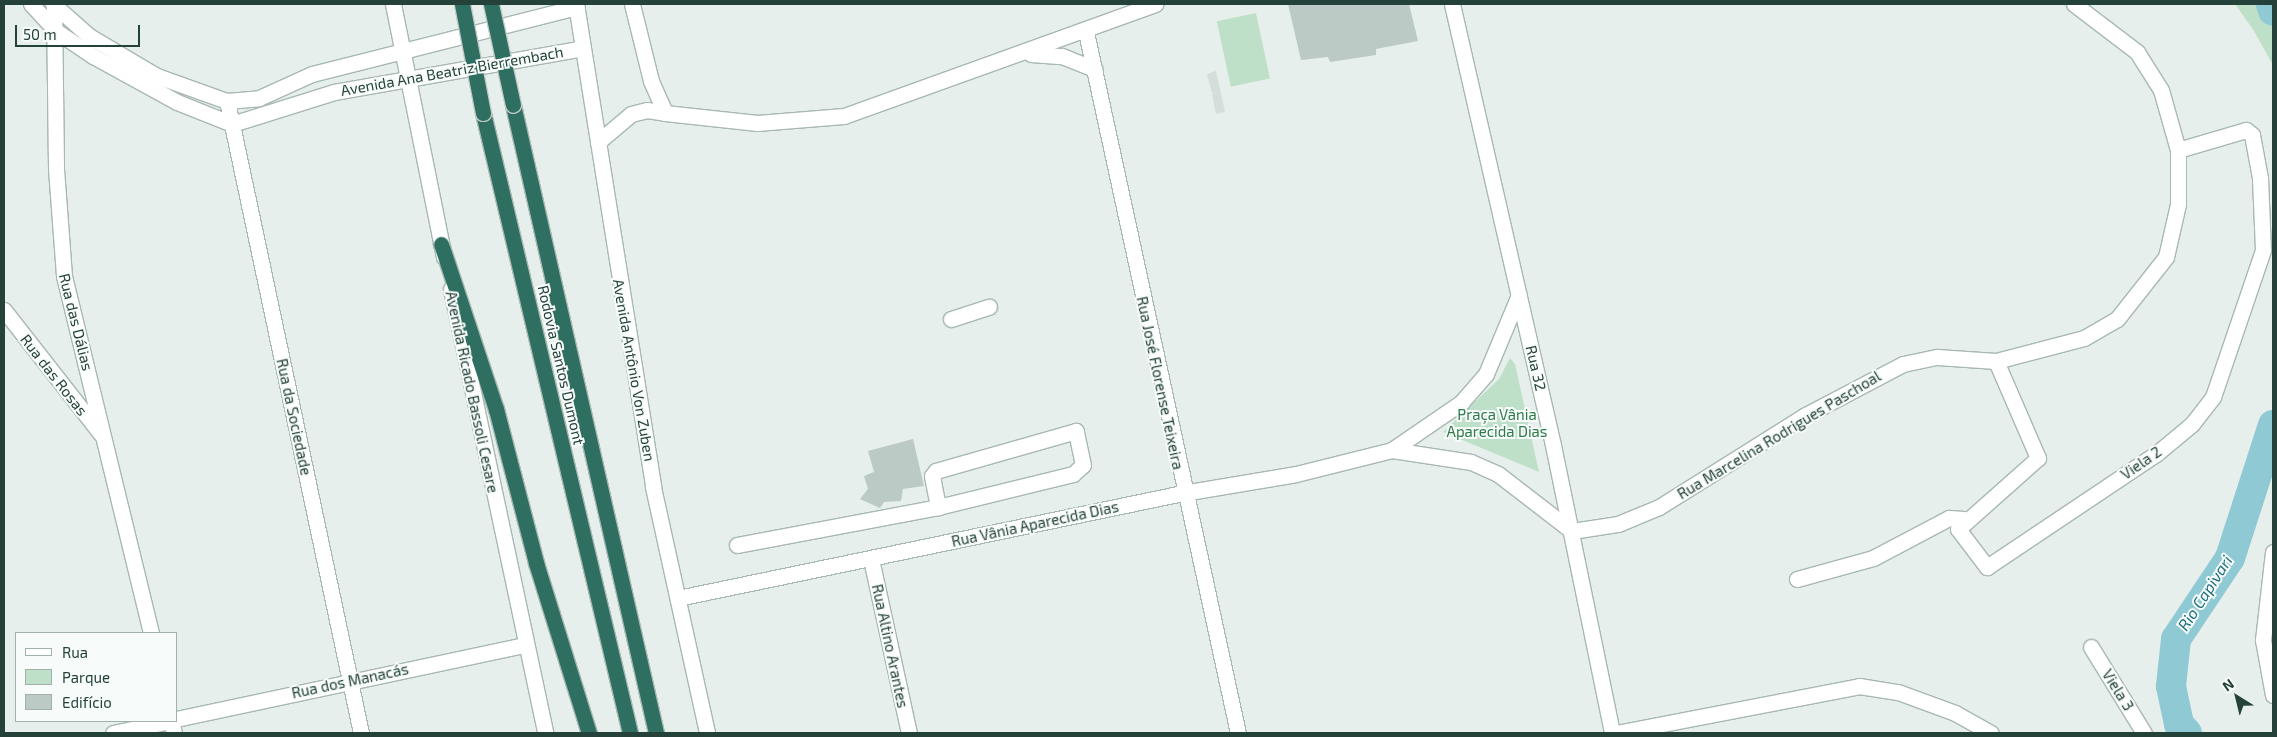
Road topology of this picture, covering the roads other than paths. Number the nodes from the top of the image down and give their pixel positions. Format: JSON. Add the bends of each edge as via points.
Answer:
{"nodes":[{"id":1,"x":31,"y":4,"type":"edge"},
{"id":2,"x":54,"y":4,"type":"edge"},
{"id":3,"x":392,"y":4,"type":"edge"},
{"id":4,"x":462,"y":4,"type":"edge"},
{"id":5,"x":491,"y":4,"type":"edge"},
{"id":6,"x":632,"y":4,"type":"edge"},
{"id":7,"x":1155,"y":4,"type":"edge"},
{"id":8,"x":1452,"y":4,"type":"edge"},
{"id":9,"x":2074,"y":4,"type":"edge"},
{"id":10,"x":577,"y":5,"type":"edge"},
{"id":11,"x":56,"y":31,"type":"junction"},
{"id":12,"x":1086,"y":32,"type":"junction"},
{"id":13,"x":583,"y":48,"type":"junction"},
{"id":14,"x":403,"y":50,"type":"junction"},
{"id":15,"x":1022,"y":54,"type":"junction"},
{"id":16,"x":1095,"y":69,"type":"junction"},
{"id":17,"x":409,"y":80,"type":"junction"},
{"id":18,"x":227,"y":101,"type":"junction"},
{"id":19,"x":665,"y":113,"type":"junction"},
{"id":20,"x":232,"y":124,"type":"junction"},
{"id":21,"x":598,"y":142,"type":"junction"},
{"id":22,"x":2178,"y":150,"type":"junction"},
{"id":23,"x":441,"y":244,"type":"junction"},
{"id":24,"x":1519,"y":295,"type":"junction"},
{"id":25,"x":989,"y":307,"type":"dead end"},
{"id":26,"x":4,"y":310,"type":"edge"},
{"id":27,"x":951,"y":318,"type":"dead end"},
{"id":28,"x":1996,"y":361,"type":"junction"},
{"id":29,"x":105,"y":439,"type":"junction"},
{"id":30,"x":1392,"y":450,"type":"junction"},
{"id":31,"x":1183,"y":493,"type":"junction"},
{"id":32,"x":938,"y":507,"type":"junction"},
{"id":33,"x":1964,"y":519,"type":"junction"},
{"id":34,"x":1572,"y":531,"type":"junction"},
{"id":35,"x":737,"y":545,"type":"dead end"},
{"id":36,"x":2273,"y":552,"type":"edge"},
{"id":37,"x":871,"y":559,"type":"junction"},
{"id":38,"x":1797,"y":580,"type":"dead end"},
{"id":39,"x":678,"y":598,"type":"junction"},
{"id":40,"x":151,"y":632,"type":"edge"},
{"id":41,"x":524,"y":645,"type":"junction"},
{"id":42,"x":2091,"y":647,"type":"dead end"},
{"id":43,"x":350,"y":681,"type":"junction"},
{"id":44,"x":2273,"y":695,"type":"edge"},
{"id":45,"x":178,"y":719,"type":"edge"},
{"id":46,"x":165,"y":722,"type":"edge"},
{"id":47,"x":113,"y":733,"type":"edge"},
{"id":48,"x":361,"y":733,"type":"edge"},
{"id":49,"x":545,"y":733,"type":"edge"},
{"id":50,"x":589,"y":733,"type":"edge"},
{"id":51,"x":630,"y":733,"type":"edge"},
{"id":52,"x":656,"y":733,"type":"edge"},
{"id":53,"x":707,"y":733,"type":"edge"},
{"id":54,"x":908,"y":733,"type":"edge"},
{"id":55,"x":1238,"y":733,"type":"edge"},
{"id":56,"x":1612,"y":733,"type":"edge"},
{"id":57,"x":1616,"y":733,"type":"edge"},
{"id":58,"x":1991,"y":733,"type":"edge"},
{"id":59,"x":2144,"y":733,"type":"edge"}],
"edges":[{"from":1,"to":11,"type":"street"},
{"from":2,"to":11,"type":"street","name":"Rua das Dálias"},
{"from":2,"to":18,"type":"street","name":"Avenida Ana Beatriz Bierrembach","via":[[89,36],[157,76]]},
{"from":3,"to":14,"type":"street","name":"Avenida Ricado Bassoli Cesare"},
{"from":4,"to":51,"type":"highway","name":"Rodovia Santos Dumont","bridge":true,"via":[[483,113]]},
{"from":5,"to":52,"type":"highway","name":"Rodovia Santos Dumont","bridge":true},
{"from":6,"to":19,"type":"street","via":[[651,81]]},
{"from":7,"to":12,"type":"street"},
{"from":8,"to":24,"type":"street","name":"Rua 32"},
{"from":9,"to":22,"type":"street","name":"Rua Marcelina Rodrigues Paschoal","via":[[2137,52],[2161,90]]},
{"from":10,"to":13,"type":"street","name":"Avenida Antônio Von Zuben"},
{"from":10,"to":14,"type":"street","name":"Avenida Ana Beatriz Bierrembach"},
{"from":11,"to":20,"type":"street","via":[[139,83]]},
{"from":11,"to":29,"type":"street","name":"Rua das Dálias","via":[[59,235],[64,276]]},
{"from":12,"to":15,"type":"street"},
{"from":12,"to":16,"type":"street","name":"Rua José Florense Teixeira"},
{"from":13,"to":17,"type":"street","name":"Avenida Ana Beatriz Bierrembach"},
{"from":13,"to":21,"type":"street","name":"Avenida Antônio Von Zuben"},
{"from":14,"to":17,"type":"street","name":"Avenida Ricado Bassoli Cesare"},
{"from":14,"to":18,"type":"street","name":"Avenida Ana Beatriz Bierrembach","via":[[312,74],[259,98]]},
{"from":15,"to":16,"type":"street","via":[[1062,56]]},
{"from":15,"to":19,"type":"street","via":[[844,116],[757,123]]},
{"from":16,"to":31,"type":"street","name":"Rua José Florense Teixeira"},
{"from":17,"to":20,"type":"street","name":"Avenida Ana Beatriz Bierrembach","via":[[334,92]]},
{"from":17,"to":23,"type":"street","name":"Avenida Ricado Bassoli Cesare"},
{"from":18,"to":20,"type":"street","name":"Rua da Sociedade"},
{"from":19,"to":21,"type":"street","via":[[647,110],[631,114]]},
{"from":20,"to":43,"type":"street","name":"Rua da Sociedade"},
{"from":21,"to":39,"type":"street","name":"Avenida Antônio Von Zuben","via":[[653,487]]},
{"from":22,"to":28,"type":"street","name":"Rua Marcelina Rodrigues Paschoal","via":[[2178,204],[2166,257],[2138,298],[2117,319],[2084,338]]},
{"from":22,"to":33,"type":"street","name":"Viela 2","via":[[2246,130],[2252,135],[2260,178],[2263,250],[2214,397],[2192,424],[2156,454],[1992,566],[1984,566],[1959,534]]},
{"from":23,"to":41,"type":"street","name":"Avenida Ricado Bassoli Cesare"},
{"from":23,"to":50,"type":"highway","via":[[496,409],[536,563]]},
{"from":24,"to":30,"type":"street","name":"Rua Vânia Aparecida Dias","via":[[1486,374],[1462,402]]},
{"from":24,"to":34,"type":"street","name":"Rua 32"},
{"from":25,"to":27,"type":"street"},
{"from":26,"to":29,"type":"street","name":"Rua das Rosas"},
{"from":28,"to":33,"type":"street","via":[[2038,458]]},
{"from":28,"to":34,"type":"street","name":"Rua Marcelina Rodrigues Paschoal","via":[[1937,357],[1903,364],[1812,412],[1659,507],[1618,524]]},
{"from":29,"to":40,"type":"street","name":"Rua das Dálias"},
{"from":30,"to":31,"type":"street","name":"Rua Vânia Aparecida Dias","via":[[1296,474]]},
{"from":30,"to":34,"type":"street","name":"Rua Vânia Aparecida Dias","via":[[1471,462],[1498,474]]},
{"from":31,"to":37,"type":"street","name":"Rua Vânia Aparecida Dias"},
{"from":31,"to":55,"type":"street","name":"Rua José Florense Teixeira"},
{"from":32,"to":32,"type":"street","via":[[1081,470],[1076,432],[936,471],[932,476]]},
{"from":32,"to":35,"type":"street"},
{"from":33,"to":38,"type":"street","via":[[1949,518],[1873,558]]},
{"from":34,"to":56,"type":"street","name":"Rua 32"},
{"from":36,"to":44,"type":"street","via":[[2263,640]]},
{"from":37,"to":39,"type":"street","name":"Rua Vânia Aparecida Dias"},
{"from":37,"to":54,"type":"street","name":"Rua Altino Arantes"},
{"from":39,"to":53,"type":"street","name":"Avenida Antônio Von Zuben"},
{"from":41,"to":43,"type":"street","name":"Rua dos Manacás"},
{"from":41,"to":49,"type":"street","name":"Avenida Ricado Bassoli Cesare"},
{"from":42,"to":59,"type":"street","name":"Viela 3"},
{"from":43,"to":45,"type":"street","name":"Rua dos Manacás"},
{"from":43,"to":48,"type":"street","name":"Rua da Sociedade"},
{"from":46,"to":47,"type":"street"},
{"from":57,"to":58,"type":"street","via":[[1859,686],[1898,692],[1955,713]]}]}
